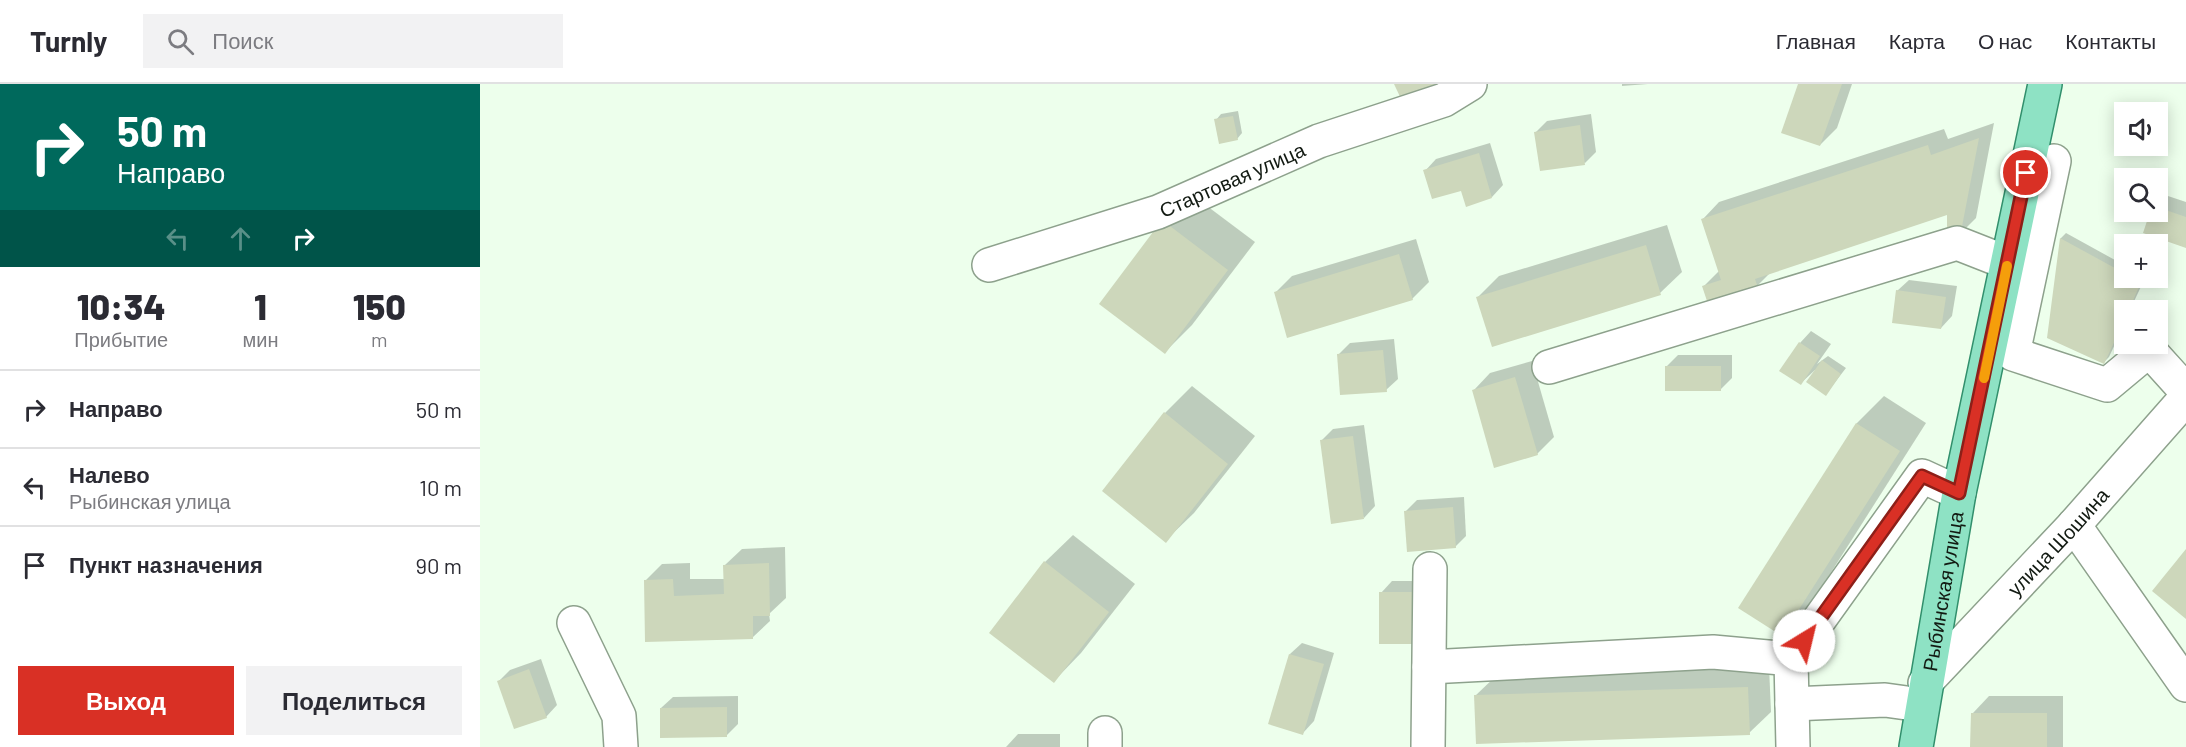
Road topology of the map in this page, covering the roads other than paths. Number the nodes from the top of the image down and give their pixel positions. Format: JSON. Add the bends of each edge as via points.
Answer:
{"nodes":[{"id":1,"x":1470,"y":84,"type":"edge"},
{"id":2,"x":2045,"y":84,"type":"edge"},
{"id":3,"x":2054,"y":160,"type":"dead end"},
{"id":4,"x":2008,"y":263,"type":"junction"},
{"id":5,"x":989,"y":265,"type":"dead end"},
{"id":6,"x":1549,"y":367,"type":"dead end"},
{"id":7,"x":2186,"y":391,"type":"edge"},
{"id":8,"x":2186,"y":398,"type":"edge"},
{"id":9,"x":1959,"y":493,"type":"junction"},
{"id":10,"x":2074,"y":525,"type":"junction"},
{"id":11,"x":1430,"y":569,"type":"dead end"},
{"id":12,"x":574,"y":622,"type":"dead end"},
{"id":13,"x":1791,"y":659,"type":"junction"},
{"id":14,"x":1429,"y":667,"type":"junction"},
{"id":15,"x":2186,"y":685,"type":"edge"},
{"id":16,"x":1923,"y":694,"type":"junction"},
{"id":17,"x":1792,"y":704,"type":"junction"},
{"id":18,"x":621,"y":747,"type":"edge"},
{"id":19,"x":1428,"y":747,"type":"edge"},
{"id":20,"x":1793,"y":747,"type":"edge"},
{"id":21,"x":1916,"y":747,"type":"edge"}],
"edges":[{"from":1,"to":5,"type":"street","name":"Стартовая улица","via":[[1444,100],[1319,141],[1158,212]]},
{"from":2,"to":4,"type":"main road","name":"Рыбинская улица"},
{"from":3,"to":7,"type":"street","via":[[2013,354],[2107,385],[2149,350]]},
{"from":4,"to":6,"type":"street","via":[[1957,243]]},
{"from":4,"to":9,"type":"main road","name":"Рыбинская улица"},
{"from":8,"to":10,"type":"street","name":"улица Шошина"},
{"from":9,"to":13,"type":"street","via":[[1922,476]]},
{"from":9,"to":16,"type":"main road","name":"Рыбинская улица"},
{"from":10,"to":15,"type":"street"},
{"from":10,"to":16,"type":"street","name":"улица Шошина"},
{"from":11,"to":14,"type":"street"},
{"from":12,"to":18,"type":"street","via":[[619,716]]},
{"from":13,"to":14,"type":"street","via":[[1713,652]]},
{"from":13,"to":17,"type":"street"},
{"from":14,"to":19,"type":"street"},
{"from":16,"to":17,"type":"street","via":[[1885,700]]},
{"from":16,"to":21,"type":"main road","name":"Рыбинская улица"},
{"from":17,"to":20,"type":"street"}]}
